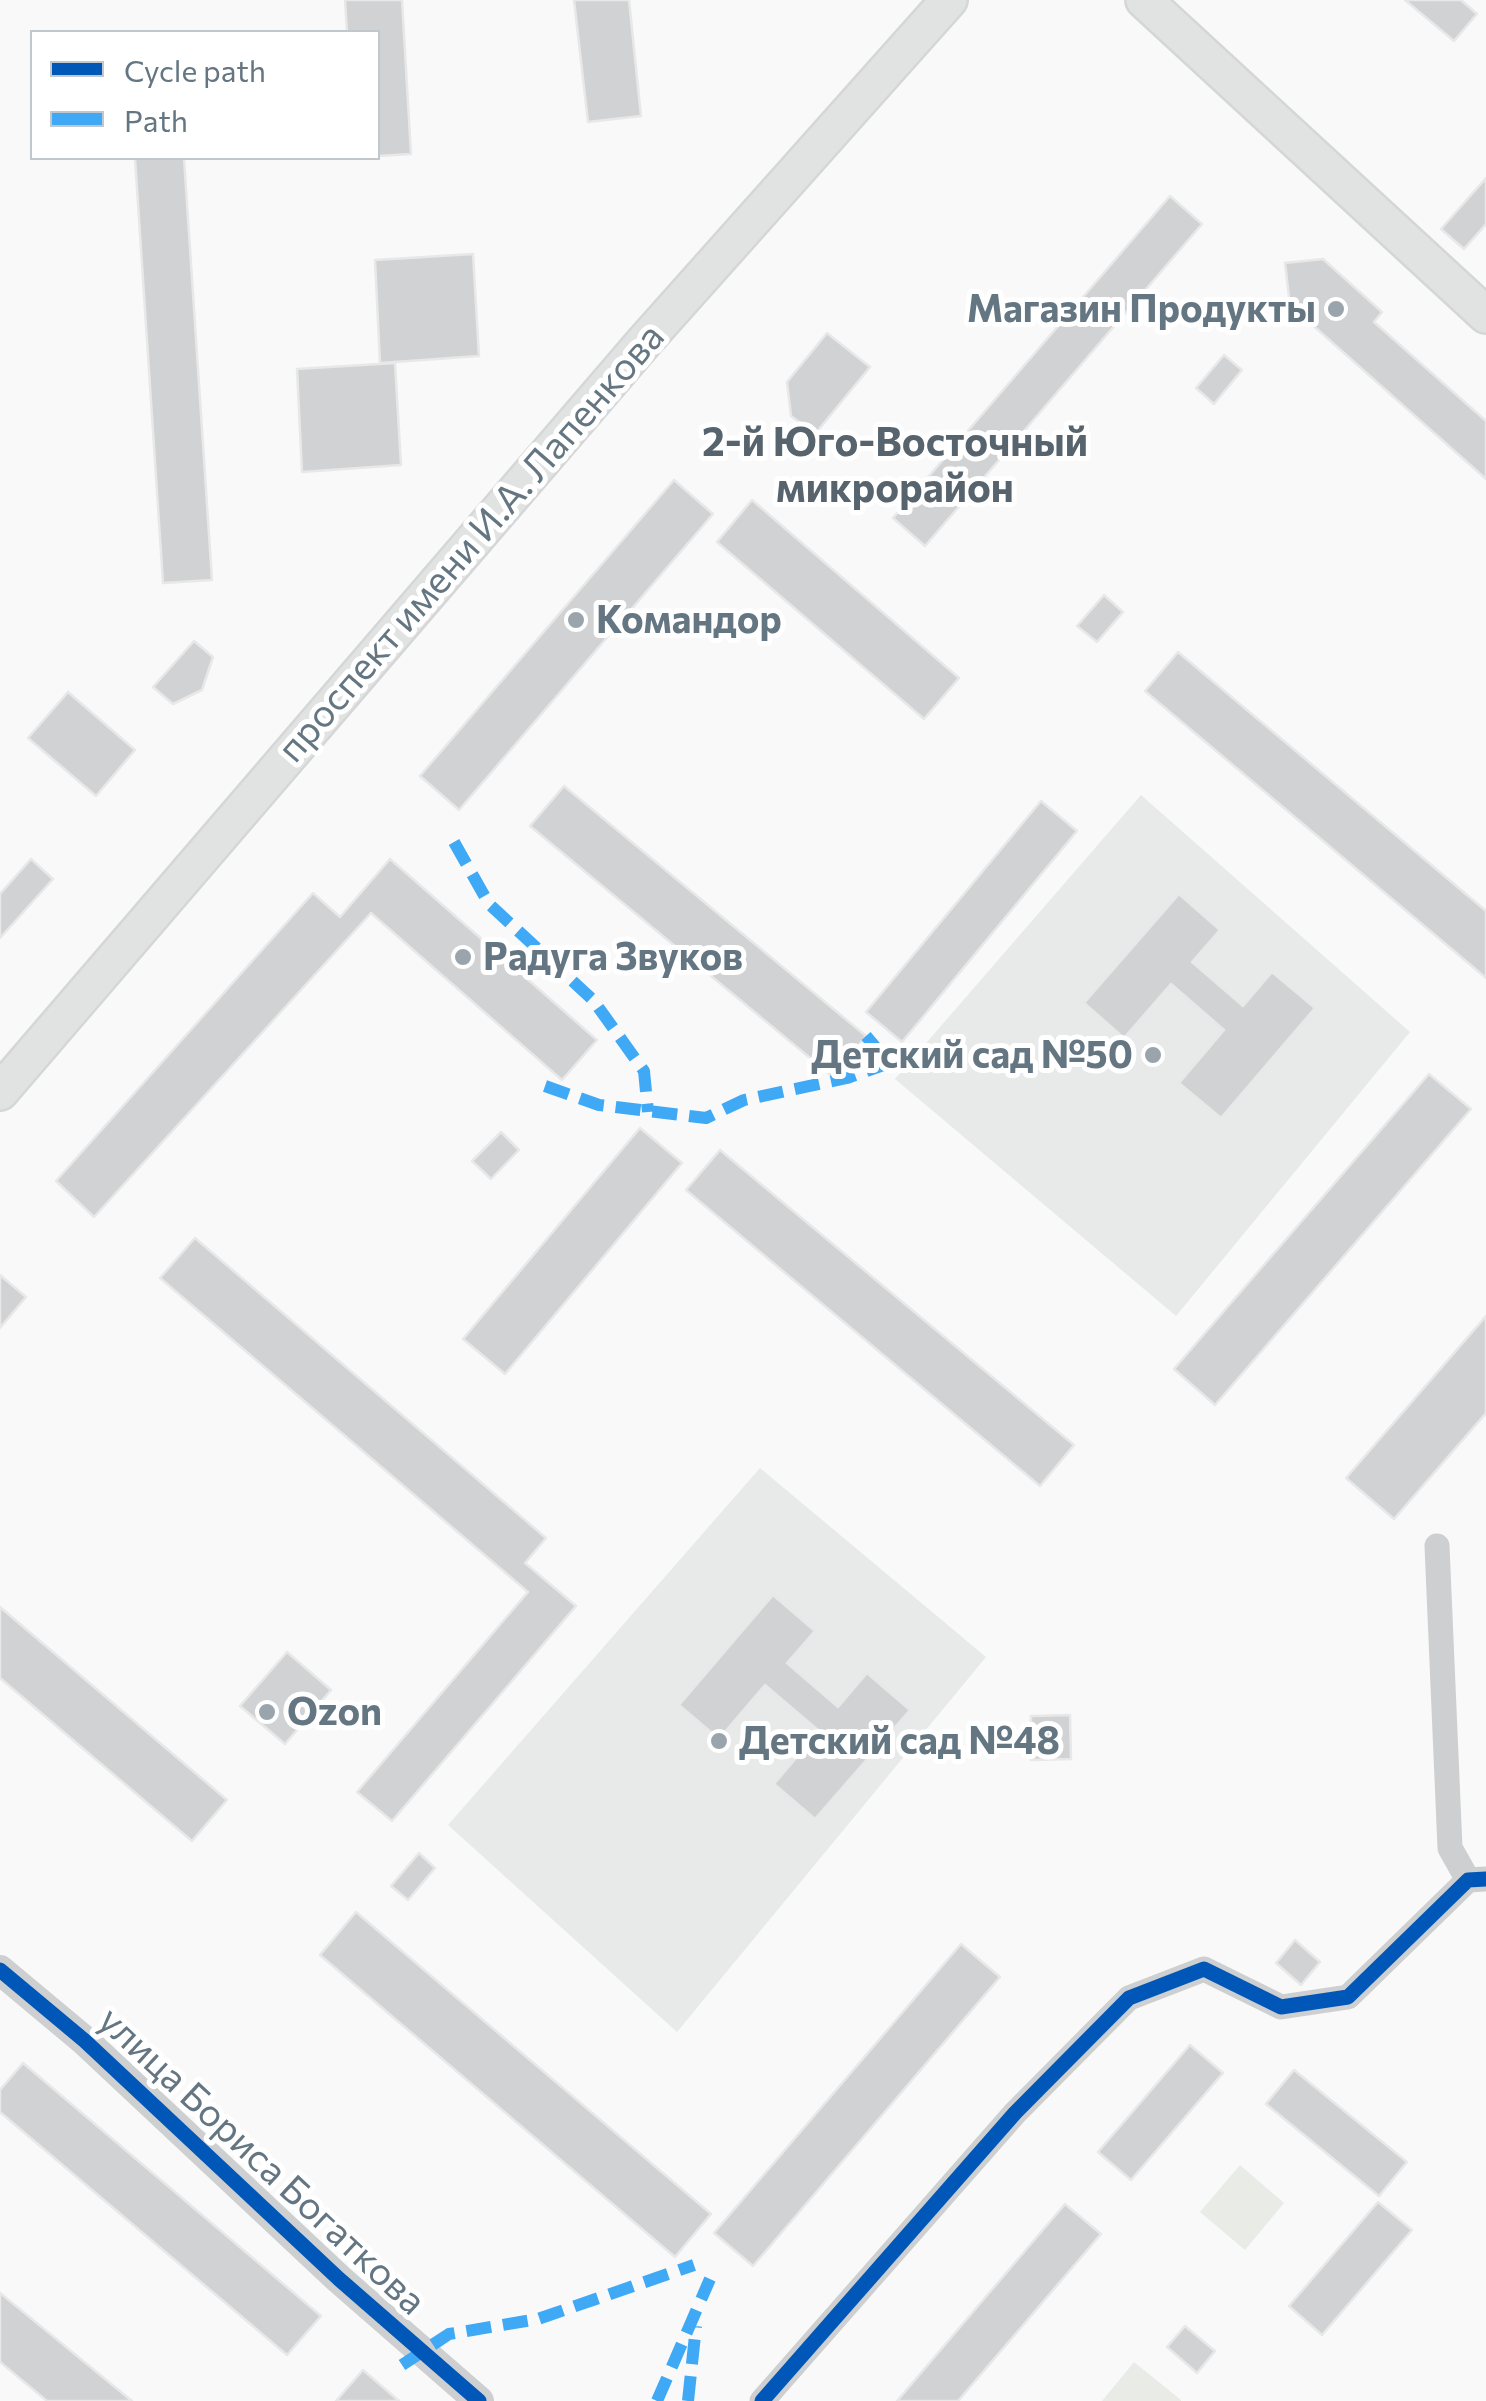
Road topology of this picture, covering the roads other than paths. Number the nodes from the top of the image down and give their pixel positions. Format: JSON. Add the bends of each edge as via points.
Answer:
{"nodes":[{"id":1,"x":949,"y":0,"type":"edge"},
{"id":2,"x":1144,"y":0,"type":"edge"},
{"id":3,"x":1486,"y":315,"type":"edge"},
{"id":4,"x":0,"y":1092,"type":"edge"},
{"id":5,"x":1437,"y":1546,"type":"dead end"},
{"id":6,"x":1477,"y":1880,"type":"edge"},
{"id":7,"x":0,"y":1970,"type":"edge"},
{"id":8,"x":478,"y":2401,"type":"edge"},
{"id":9,"x":762,"y":2401,"type":"edge"}],
"edges":[{"from":1,"to":4,"type":"main road","name":"проспект имени И.А. Лапенкова","via":[[618,371]]},
{"from":2,"to":3,"type":"main road"},
{"from":5,"to":6,"type":"street","via":[[1450,1848]]},
{"from":6,"to":9,"type":"street","via":[[1348,1996],[1281,2007],[1204,1970],[1129,1998],[1015,2112]]},
{"from":7,"to":8,"type":"street","name":"улица Бориса Богаткова"}]}
